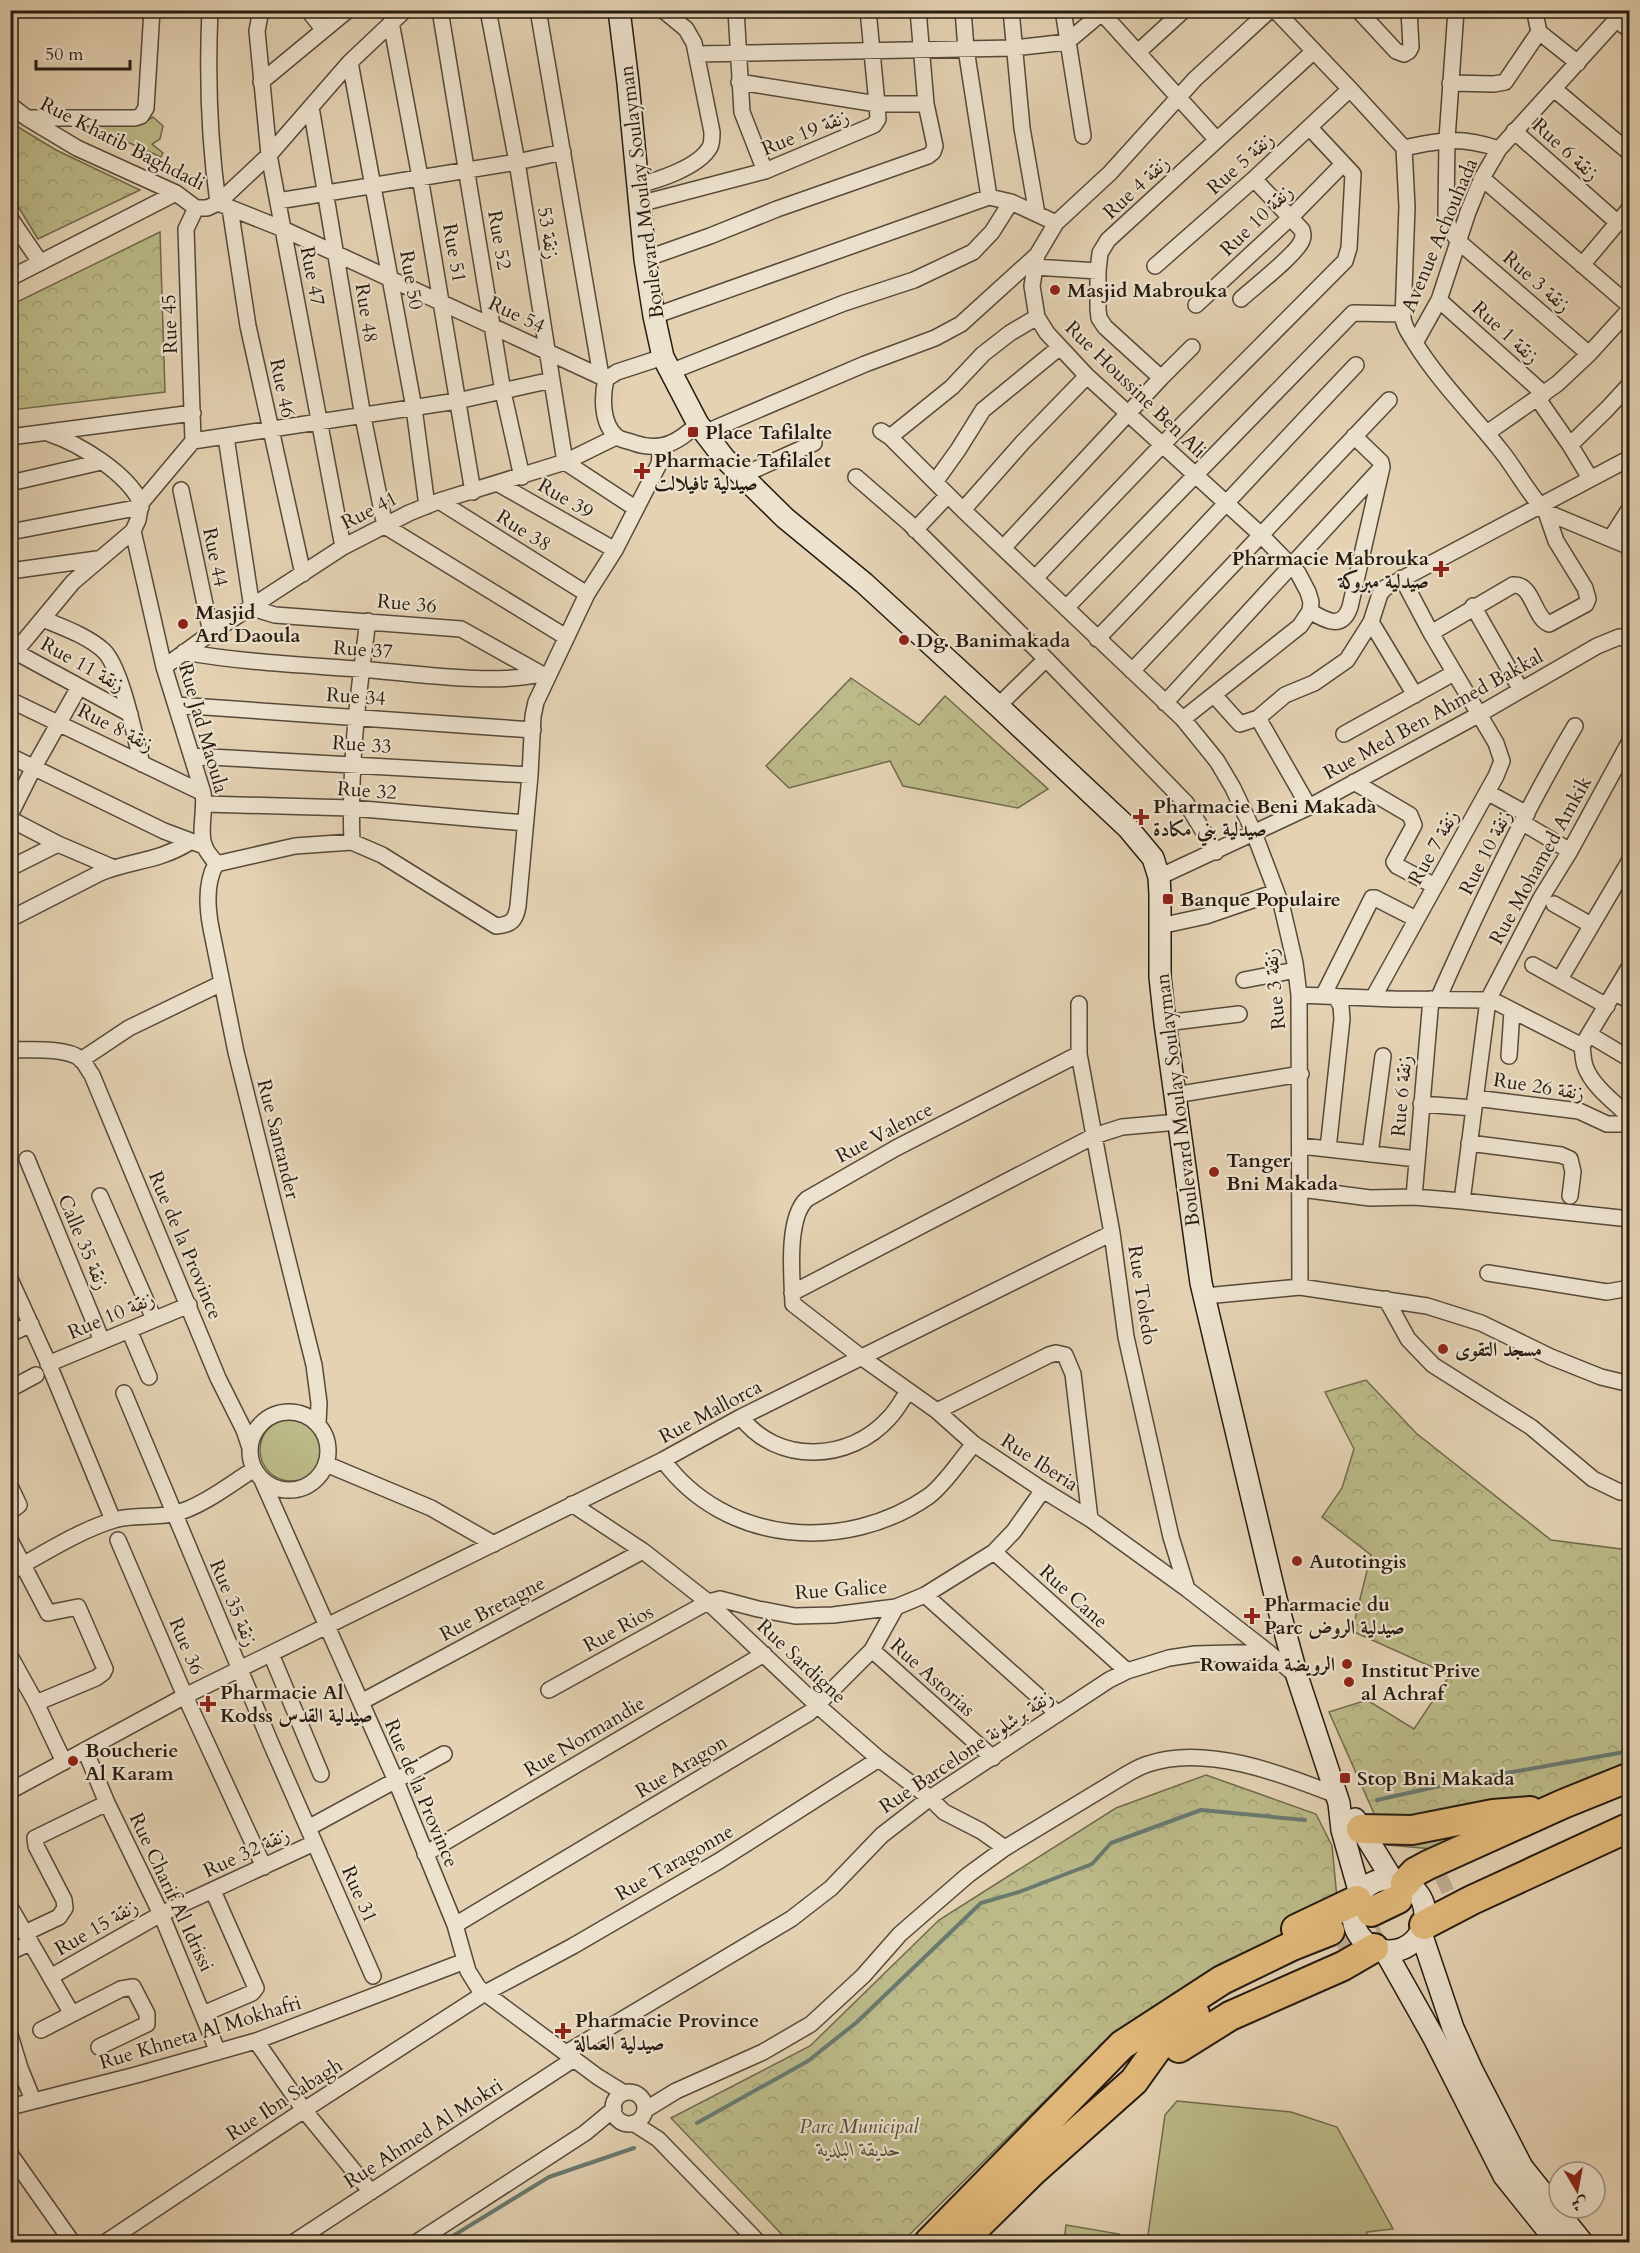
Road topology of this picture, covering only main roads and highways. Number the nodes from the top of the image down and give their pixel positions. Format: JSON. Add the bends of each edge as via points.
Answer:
{"nodes":[{"id":1,"x":619,"y":10,"type":"edge"},
{"id":2,"x":1629,"y":1777,"type":"edge"},
{"id":3,"x":1629,"y":1792,"type":"edge"},
{"id":4,"x":1337,"y":1799,"type":"junction"},
{"id":5,"x":1553,"y":1809,"type":"junction"},
{"id":6,"x":1629,"y":1812,"type":"edge"},
{"id":7,"x":1629,"y":1827,"type":"edge"},
{"id":8,"x":1361,"y":1829,"type":"junction"},
{"id":9,"x":1407,"y":1905,"type":"junction"},
{"id":10,"x":1371,"y":1922,"type":"junction"},
{"id":11,"x":1122,"y":2045,"type":"junction"},
{"id":12,"x":1134,"y":2081,"type":"junction"},
{"id":13,"x":945,"y":2236,"type":"edge"},
{"id":14,"x":1557,"y":2242,"type":"edge"},
{"id":15,"x":1582,"y":2242,"type":"edge"}],
"edges":[{"from":1,"to":4,"type":"main road","name":"Boulevard Moulay Soulayman","via":[[654,316],[667,365],[701,428],[724,458],[786,518],[864,583],[998,706],[1128,828],[1153,858],[1159,877],[1160,977],[1165,1023],[1205,1296],[1276,1599]]},
{"from":2,"to":5,"type":"highway"},
{"from":3,"to":6,"type":"highway","via":[[1451,1883]]},
{"from":4,"to":8,"type":"main road","name":"Boulevard Moulay Soulayman"},
{"from":4,"to":10,"type":"main road","name":"Boulevard Moulay Soulayman","via":[[1342,1830]]},
{"from":5,"to":8,"type":"highway","via":[[1493,1814],[1412,1830]]},
{"from":5,"to":9,"type":"highway","via":[[1410,1876]]},
{"from":7,"to":9,"type":"highway","via":[[1472,1900]]},
{"from":8,"to":9,"type":"main road","name":"Boulevard Moulay Soulayman"},
{"from":9,"to":10,"type":"highway"},
{"from":9,"to":10,"type":"main road","via":[[1411,1944],[1399,1950]]},
{"from":9,"to":15,"type":"main road","name":"Boulevard Moulay Soulayman","via":[[1453,2028],[1522,2167]]},
{"from":10,"to":11,"type":"highway","via":[[1336,1908],[1197,1978],[1146,2014]]},
{"from":10,"to":12,"type":"highway","via":[[1343,1966],[1230,2016]]},
{"from":10,"to":14,"type":"main road","name":"Boulevard Moulay Soulayman","via":[[1504,2176]]},
{"from":11,"to":12,"type":"highway","via":[[1240,1970],[1292,1946],[1333,1937],[1200,2011],[1159,2046]]},
{"from":11,"to":13,"type":"highway"},
{"from":12,"to":13,"type":"highway","via":[[1033,2171]]}]}
